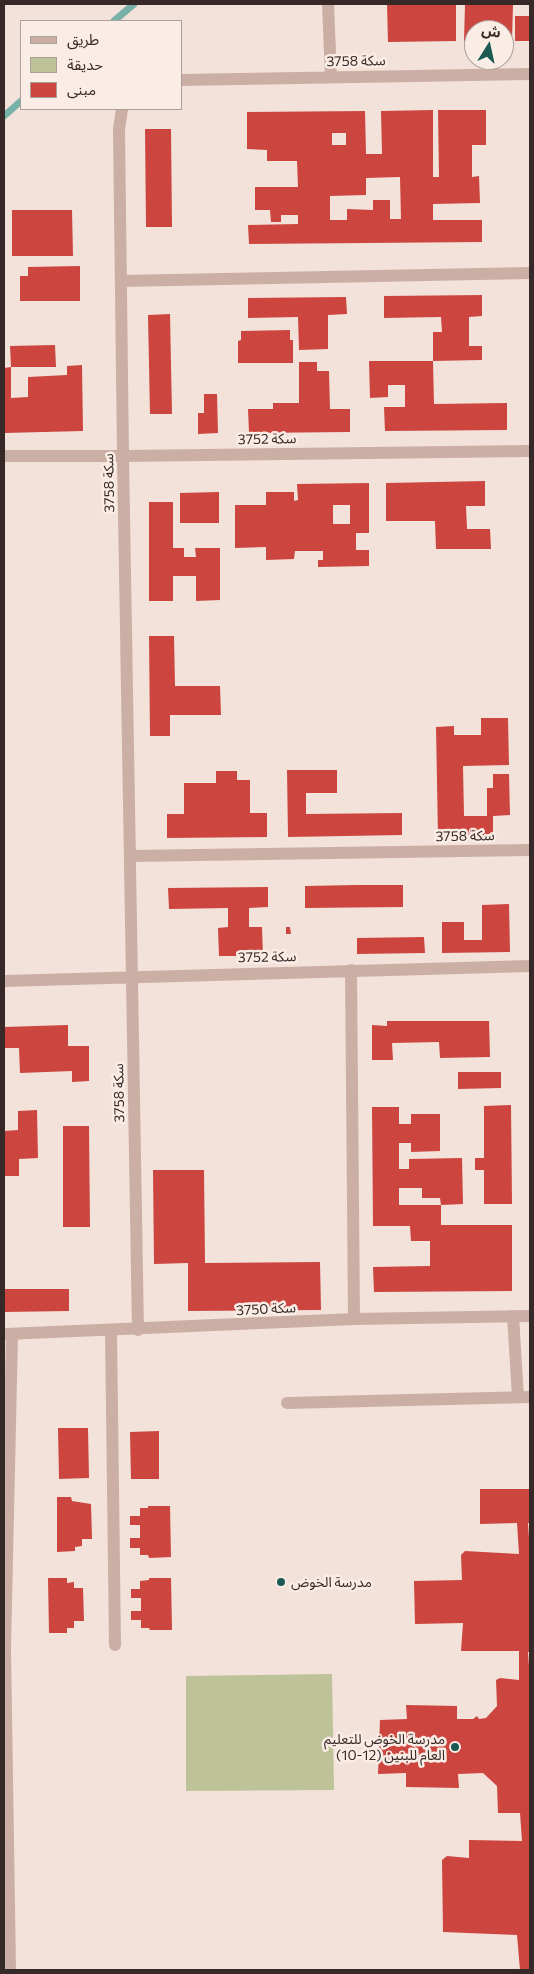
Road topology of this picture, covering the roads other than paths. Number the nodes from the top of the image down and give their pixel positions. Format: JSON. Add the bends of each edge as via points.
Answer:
{"nodes":[{"id":1,"x":328,"y":4,"type":"edge"},
{"id":2,"x":530,"y":74,"type":"edge"},
{"id":3,"x":331,"y":77,"type":"junction"},
{"id":4,"x":182,"y":80,"type":"edge"},
{"id":5,"x":122,"y":110,"type":"edge"},
{"id":6,"x":530,"y":273,"type":"edge"},
{"id":7,"x":121,"y":281,"type":"junction"},
{"id":8,"x":530,"y":451,"type":"edge"},
{"id":9,"x":4,"y":456,"type":"edge"},
{"id":10,"x":123,"y":456,"type":"junction"},
{"id":11,"x":530,"y":850,"type":"edge"},
{"id":12,"x":131,"y":856,"type":"junction"},
{"id":13,"x":530,"y":966,"type":"edge"},
{"id":14,"x":351,"y":970,"type":"junction"},
{"id":15,"x":132,"y":976,"type":"junction"},
{"id":16,"x":4,"y":981,"type":"edge"},
{"id":17,"x":513,"y":1316,"type":"junction"},
{"id":18,"x":530,"y":1316,"type":"edge"},
{"id":19,"x":354,"y":1319,"type":"junction"},
{"id":20,"x":138,"y":1330,"type":"junction"},
{"id":21,"x":111,"y":1331,"type":"junction"},
{"id":22,"x":8,"y":1335,"type":"edge"},
{"id":23,"x":524,"y":1397,"type":"edge"},
{"id":24,"x":287,"y":1403,"type":"dead end"},
{"id":25,"x":115,"y":1646,"type":"dead end"},
{"id":26,"x":4,"y":1648,"type":"edge"},
{"id":27,"x":10,"y":1970,"type":"edge"}],
"edges":[{"from":1,"to":3,"type":"street"},
{"from":2,"to":3,"type":"street","name":"سكة 3758"},
{"from":3,"to":4,"type":"street","name":"سكة 3758"},
{"from":5,"to":7,"type":"street","name":"سكة 3758","via":[[119,128]]},
{"from":6,"to":7,"type":"street"},
{"from":7,"to":10,"type":"street","name":"سكة 3758"},
{"from":8,"to":10,"type":"street","name":"سكة 3752"},
{"from":9,"to":10,"type":"street","name":"سكة 3752"},
{"from":10,"to":12,"type":"street","name":"سكة 3758"},
{"from":11,"to":12,"type":"street","name":"سكة 3758"},
{"from":12,"to":15,"type":"street","name":"سكة 3758"},
{"from":13,"to":14,"type":"street","name":"سكة 3752"},
{"from":14,"to":15,"type":"street","name":"سكة 3752"},
{"from":14,"to":19,"type":"street"},
{"from":15,"to":16,"type":"street","name":"سكة 3752"},
{"from":15,"to":20,"type":"street","name":"سكة 3758"},
{"from":17,"to":18,"type":"street","name":"سكة 3750"},
{"from":17,"to":19,"type":"street","name":"سكة 3750"},
{"from":17,"to":23,"type":"street"},
{"from":19,"to":20,"type":"street","name":"سكة 3750"},
{"from":20,"to":21,"type":"street","name":"سكة 3750"},
{"from":21,"to":22,"type":"street","name":"سكة 3750"},
{"from":21,"to":25,"type":"street"},
{"from":22,"to":26,"type":"street"},
{"from":23,"to":24,"type":"street"},
{"from":26,"to":27,"type":"street"}]}
